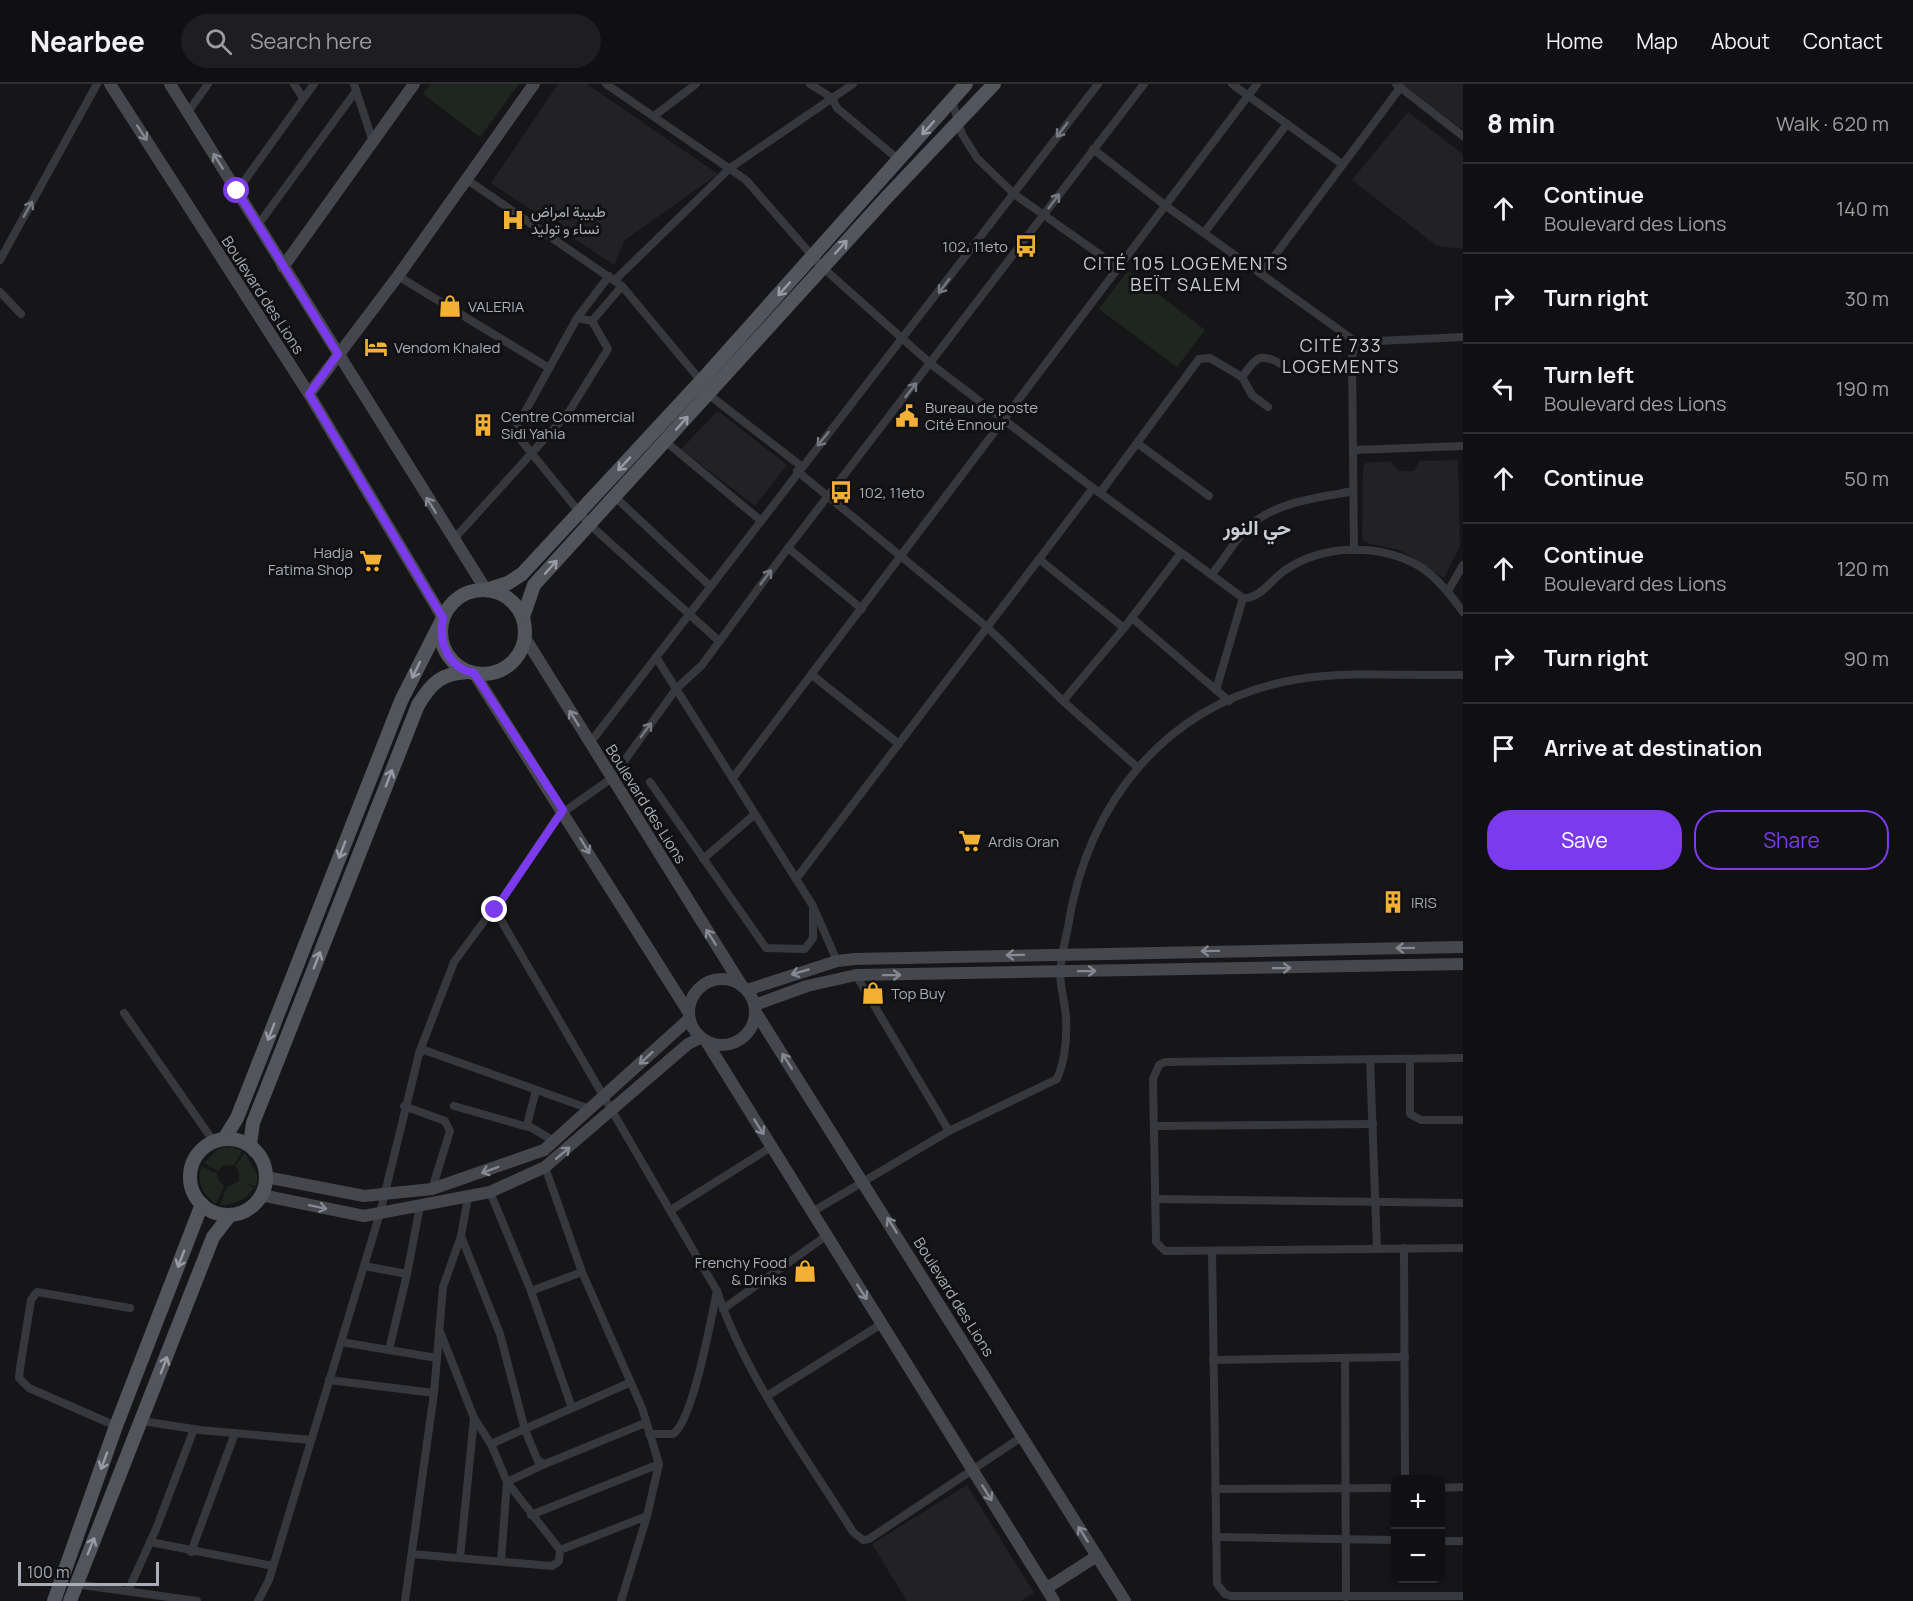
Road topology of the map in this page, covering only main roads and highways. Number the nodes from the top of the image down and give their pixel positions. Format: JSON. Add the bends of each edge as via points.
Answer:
{"nodes":[{"id":1,"x":110,"y":84,"type":"edge"},
{"id":2,"x":170,"y":84,"type":"edge"},
{"id":3,"x":414,"y":84,"type":"edge"},
{"id":4,"x":534,"y":84,"type":"edge"},
{"id":5,"x":966,"y":84,"type":"edge"},
{"id":6,"x":994,"y":84,"type":"edge"},
{"id":7,"x":818,"y":262,"type":"junction"},
{"id":8,"x":282,"y":267,"type":"junction"},
{"id":9,"x":338,"y":354,"type":"junction"},
{"id":10,"x":309,"y":394,"type":"junction"},
{"id":11,"x":486,"y":590,"type":"junction"},
{"id":12,"x":523,"y":617,"type":"junction"},
{"id":13,"x":443,"y":618,"type":"junction"},
{"id":14,"x":525,"y":638,"type":"junction"},
{"id":15,"x":472,"y":672,"type":"junction"},
{"id":16,"x":1463,"y":947,"type":"edge"},
{"id":17,"x":1463,"y":964,"type":"edge"},
{"id":18,"x":744,"y":988,"type":"junction"},
{"id":19,"x":755,"y":1008,"type":"junction"},
{"id":20,"x":689,"y":1016,"type":"junction"},
{"id":21,"x":703,"y":1039,"type":"junction"},
{"id":22,"x":219,"y":1141,"type":"junction"},
{"id":23,"x":255,"y":1151,"type":"junction"},
{"id":24,"x":266,"y":1177,"type":"junction"},
{"id":25,"x":261,"y":1195,"type":"junction"},
{"id":26,"x":202,"y":1204,"type":"junction"},
{"id":27,"x":230,"y":1215,"type":"junction"},
{"id":28,"x":1097,"y":1556,"type":"junction"},
{"id":29,"x":1047,"y":1588,"type":"junction"},
{"id":30,"x":54,"y":1601,"type":"edge"},
{"id":31,"x":70,"y":1601,"type":"edge"},
{"id":32,"x":1054,"y":1601,"type":"edge"},
{"id":33,"x":1125,"y":1601,"type":"edge"}],
"edges":[{"from":1,"to":10,"type":"main road","name":"Boulevard des Lions","one_way":true},
{"from":8,"to":2,"type":"main road","name":"Boulevard des Lions","one_way":true},
{"from":3,"to":8,"type":"main road"},
{"from":4,"to":9,"type":"main road"},
{"from":5,"to":7,"type":"main road","one_way":true,"via":[[898,160]]},
{"from":7,"to":6,"type":"main road","one_way":true},
{"from":7,"to":11,"type":"main road","one_way":true,"via":[[522,574]]},
{"from":12,"to":7,"type":"main road","one_way":true,"via":[[534,585],[708,394]]},
{"from":8,"to":9,"type":"main road","name":"Boulevard des Lions"},
{"from":9,"to":10,"type":"main road"},
{"from":11,"to":9,"type":"main road","name":"Boulevard des Lions","one_way":true},
{"from":10,"to":13,"type":"main road","name":"Boulevard des Lions"},
{"from":11,"to":12,"type":"main road","via":[[508,598]]},
{"from":11,"to":13,"type":"main road","via":[[459,597]]},
{"from":12,"to":14,"type":"main road"},
{"from":13,"to":15,"type":"main road","via":[[441,637],[447,655]]},
{"from":13,"to":22,"type":"main road","one_way":true,"via":[[401,701],[237,1118]]},
{"from":14,"to":15,"type":"main road","via":[[510,664],[492,673]]},
{"from":18,"to":14,"type":"main road","name":"Boulevard des Lions","one_way":true},
{"from":15,"to":20,"type":"main road","one_way":true,"via":[[563,810]]},
{"from":23,"to":15,"type":"main road","one_way":true,"via":[[250,1144],[253,1123],[418,705],[435,680],[452,672]]},
{"from":16,"to":18,"type":"main road","one_way":true,"via":[[837,961]]},
{"from":19,"to":17,"type":"main road","one_way":true,"via":[[799,988],[856,975]]},
{"from":18,"to":19,"type":"main road"},
{"from":18,"to":20,"type":"main road","via":[[725,979],[707,983],[694,995]]},
{"from":19,"to":21,"type":"main road","via":[[751,1029],[737,1042],[718,1046]]},
{"from":28,"to":19,"type":"main road","name":"Boulevard des Lions","one_way":true},
{"from":20,"to":21,"type":"main road"},
{"from":20,"to":24,"type":"main road","one_way":true,"via":[[543,1150],[432,1189],[364,1196]]},
{"from":25,"to":21,"type":"main road","one_way":true,"via":[[364,1216],[490,1192],[545,1167],[688,1044]]},
{"from":21,"to":29,"type":"main road","one_way":true},
{"from":22,"to":23,"type":"main road","via":[[236,1140]]},
{"from":22,"to":26,"type":"main road","via":[[197,1155],[192,1164],[191,1186]]},
{"from":23,"to":24,"type":"main road"},
{"from":24,"to":25,"type":"main road"},
{"from":25,"to":27,"type":"main road","via":[[248,1209]]},
{"from":26,"to":27,"type":"main road"},
{"from":26,"to":30,"type":"main road","one_way":true,"via":[[116,1426]]},
{"from":31,"to":27,"type":"main road","one_way":true,"via":[[213,1237]]},
{"from":28,"to":29,"type":"main road"},
{"from":28,"to":33,"type":"main road","name":"Boulevard des Lions"},
{"from":29,"to":32,"type":"main road"}]}
